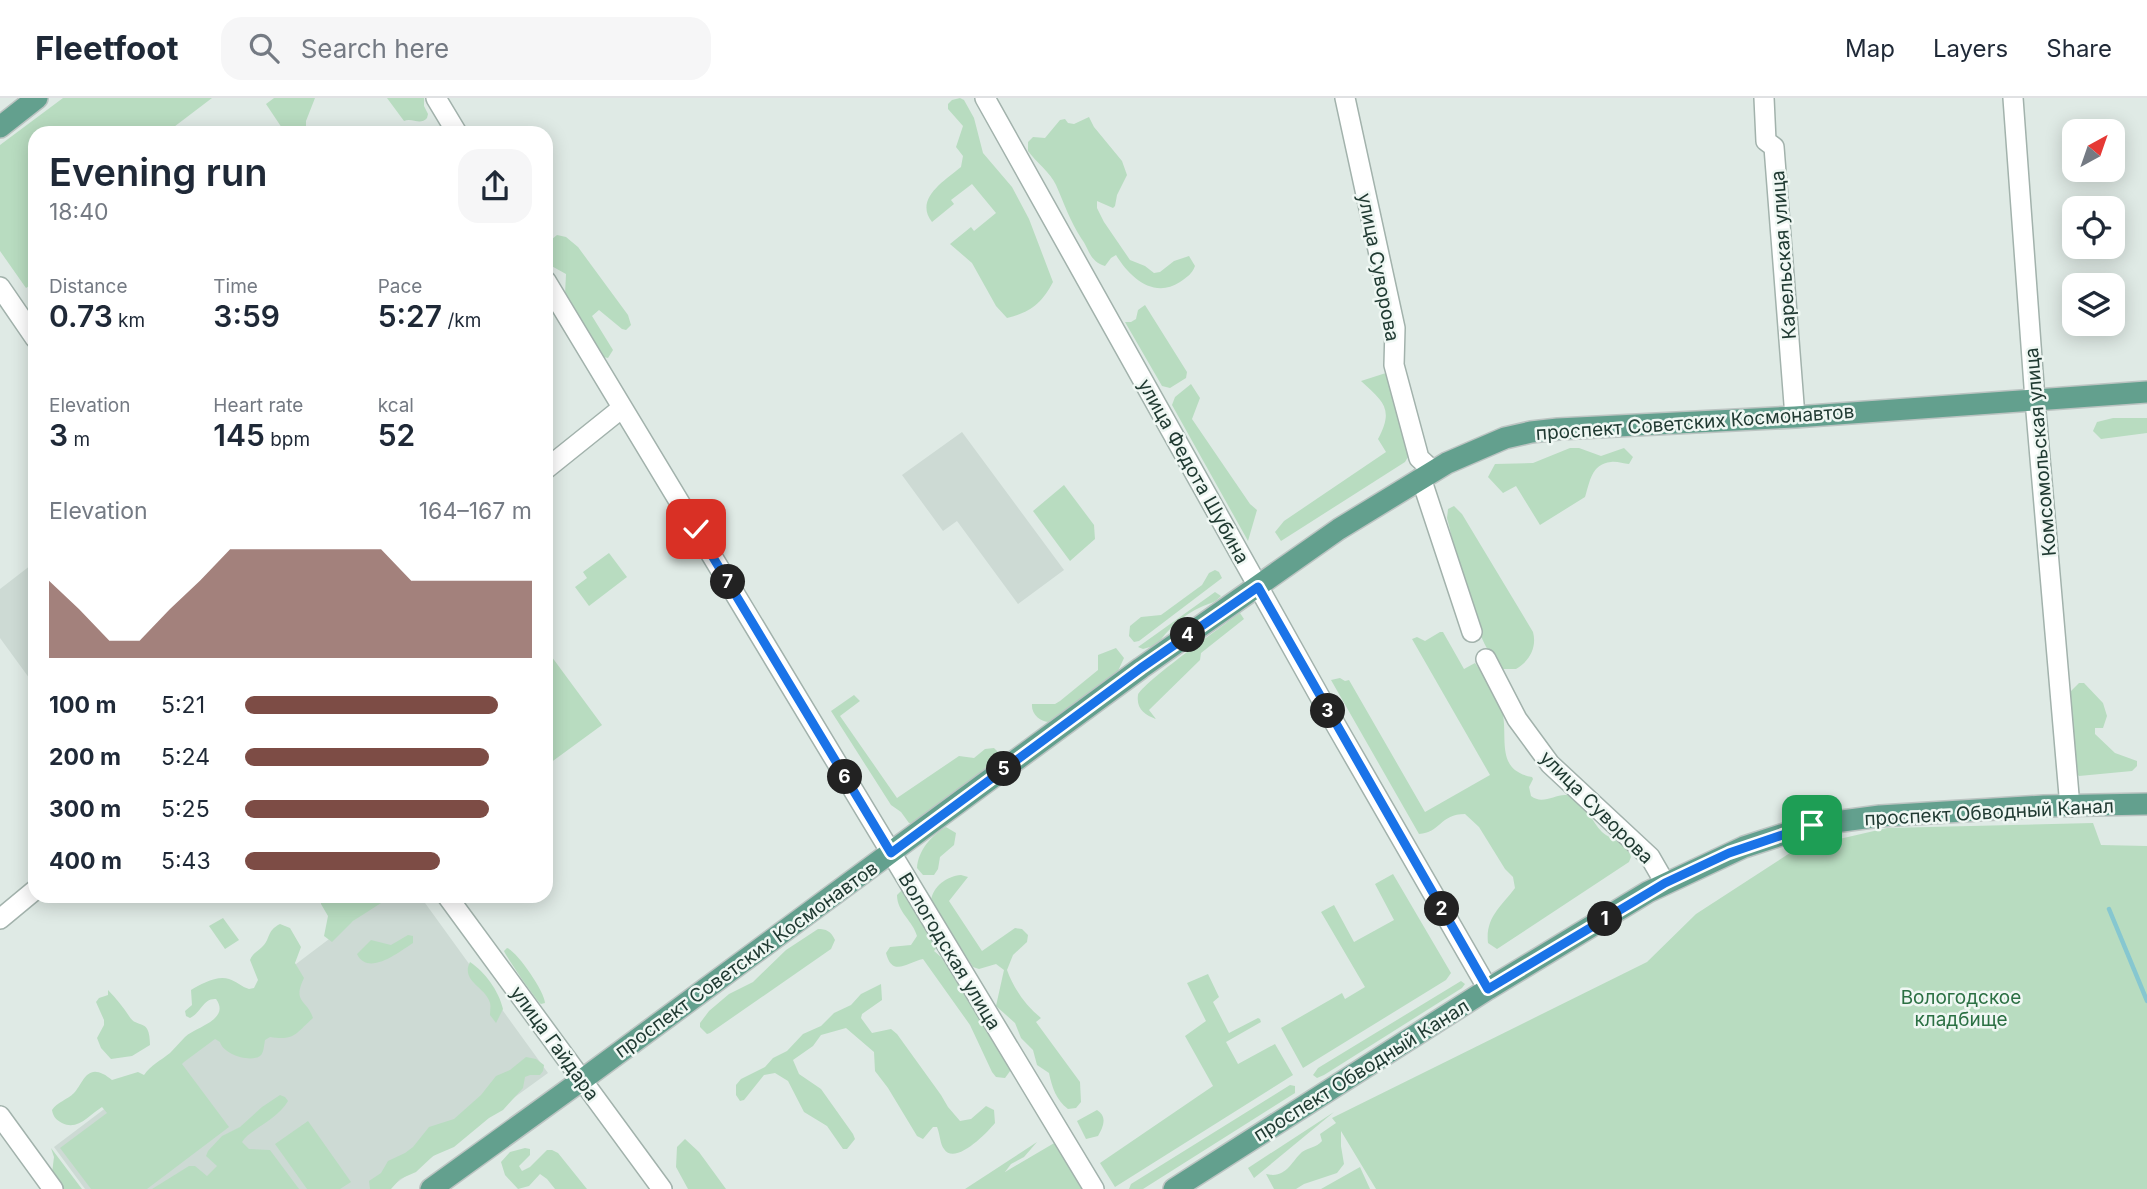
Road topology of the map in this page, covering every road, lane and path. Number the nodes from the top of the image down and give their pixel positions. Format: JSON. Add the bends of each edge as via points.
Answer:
{"nodes":[{"id":1,"x":37,"y":98,"type":"edge"},
{"id":2,"x":436,"y":98,"type":"edge"},
{"id":3,"x":985,"y":98,"type":"edge"},
{"id":4,"x":1345,"y":98,"type":"edge"},
{"id":5,"x":1764,"y":98,"type":"edge"},
{"id":6,"x":2013,"y":98,"type":"edge"},
{"id":7,"x":453,"y":126,"type":"edge"},
{"id":8,"x":0,"y":127,"type":"edge"},
{"id":9,"x":0,"y":287,"type":"edge"},
{"id":10,"x":553,"y":293,"type":"edge"},
{"id":11,"x":28,"y":328,"type":"edge"},
{"id":12,"x":2147,"y":392,"type":"edge"},
{"id":13,"x":2035,"y":400,"type":"junction"},
{"id":14,"x":622,"y":408,"type":"junction"},
{"id":15,"x":1795,"y":416,"type":"junction"},
{"id":16,"x":553,"y":464,"type":"edge"},
{"id":17,"x":1427,"y":475,"type":"junction"},
{"id":18,"x":1258,"y":587,"type":"junction"},
{"id":19,"x":1472,"y":632,"type":"dead end"},
{"id":20,"x":1486,"y":659,"type":"dead end"},
{"id":21,"x":2147,"y":804,"type":"edge"},
{"id":22,"x":2070,"y":807,"type":"junction"},
{"id":23,"x":891,"y":853,"type":"junction"},
{"id":24,"x":1665,"y":883,"type":"junction"},
{"id":25,"x":28,"y":896,"type":"edge"},
{"id":26,"x":452,"y":903,"type":"edge"},
{"id":27,"x":0,"y":919,"type":"edge"},
{"id":28,"x":1488,"y":989,"type":"junction"},
{"id":29,"x":582,"y":1080,"type":"junction"},
{"id":30,"x":0,"y":1116,"type":"edge"},
{"id":31,"x":53,"y":1189,"type":"edge"},
{"id":32,"x":431,"y":1189,"type":"edge"},
{"id":33,"x":662,"y":1189,"type":"edge"},
{"id":34,"x":1094,"y":1189,"type":"edge"},
{"id":35,"x":1174,"y":1189,"type":"edge"}],
"edges":[{"from":1,"to":8,"type":"main road"},
{"from":2,"to":7,"type":"street"},
{"from":3,"to":18,"type":"street","name":"улица Федота Шубина"},
{"from":4,"to":17,"type":"street","name":"улица Суворова","via":[[1395,328],[1394,365]]},
{"from":5,"to":15,"type":"street","name":"Карельская улица","via":[[1766,141],[1774,147]]},
{"from":6,"to":13,"type":"street","name":"Комсомольская улица"},
{"from":9,"to":11,"type":"street"},
{"from":10,"to":14,"type":"street","name":"Вологодская улица"},
{"from":12,"to":13,"type":"main road","name":"проспект Советских Космонавтов"},
{"from":13,"to":15,"type":"main road","name":"проспект Советских Космонавтов"},
{"from":13,"to":22,"type":"street","name":"Комсомольская улица"},
{"from":14,"to":16,"type":"street"},
{"from":14,"to":23,"type":"street","name":"Вологодская улица"},
{"from":15,"to":17,"type":"main road","name":"проспект Советских Космонавтов","via":[[1531,432],[1505,438]]},
{"from":17,"to":18,"type":"main road","name":"проспект Советских Космонавтов","via":[[1339,529]]},
{"from":17,"to":19,"type":"street","name":"улица Суворова"},
{"from":18,"to":23,"type":"main road","name":"проспект Советских Космонавтов","via":[[1132,674]]},
{"from":18,"to":28,"type":"street","name":"улица Федота Шубина"},
{"from":20,"to":24,"type":"street","name":"улица Суворова","via":[[1517,719],[1550,764],[1650,857]]},
{"from":21,"to":22,"type":"main road","name":"проспект Обводный Канал"},
{"from":22,"to":24,"type":"main road","name":"проспект Обводный Канал","via":[[1880,816],[1812,825],[1729,853]]},
{"from":23,"to":29,"type":"main road","name":"проспект Советских Космонавтов"},
{"from":23,"to":34,"type":"street","name":"Вологодская улица"},
{"from":24,"to":28,"type":"main road","name":"проспект Обводный Канал"},
{"from":25,"to":27,"type":"street"},
{"from":26,"to":29,"type":"street","name":"улица Гайдара"},
{"from":28,"to":35,"type":"main road","name":"проспект Обводный Канал"},
{"from":29,"to":32,"type":"main road","name":"проспект Советских Космонавтов"},
{"from":29,"to":33,"type":"street","name":"улица Гайдара"},
{"from":30,"to":31,"type":"street"}]}
